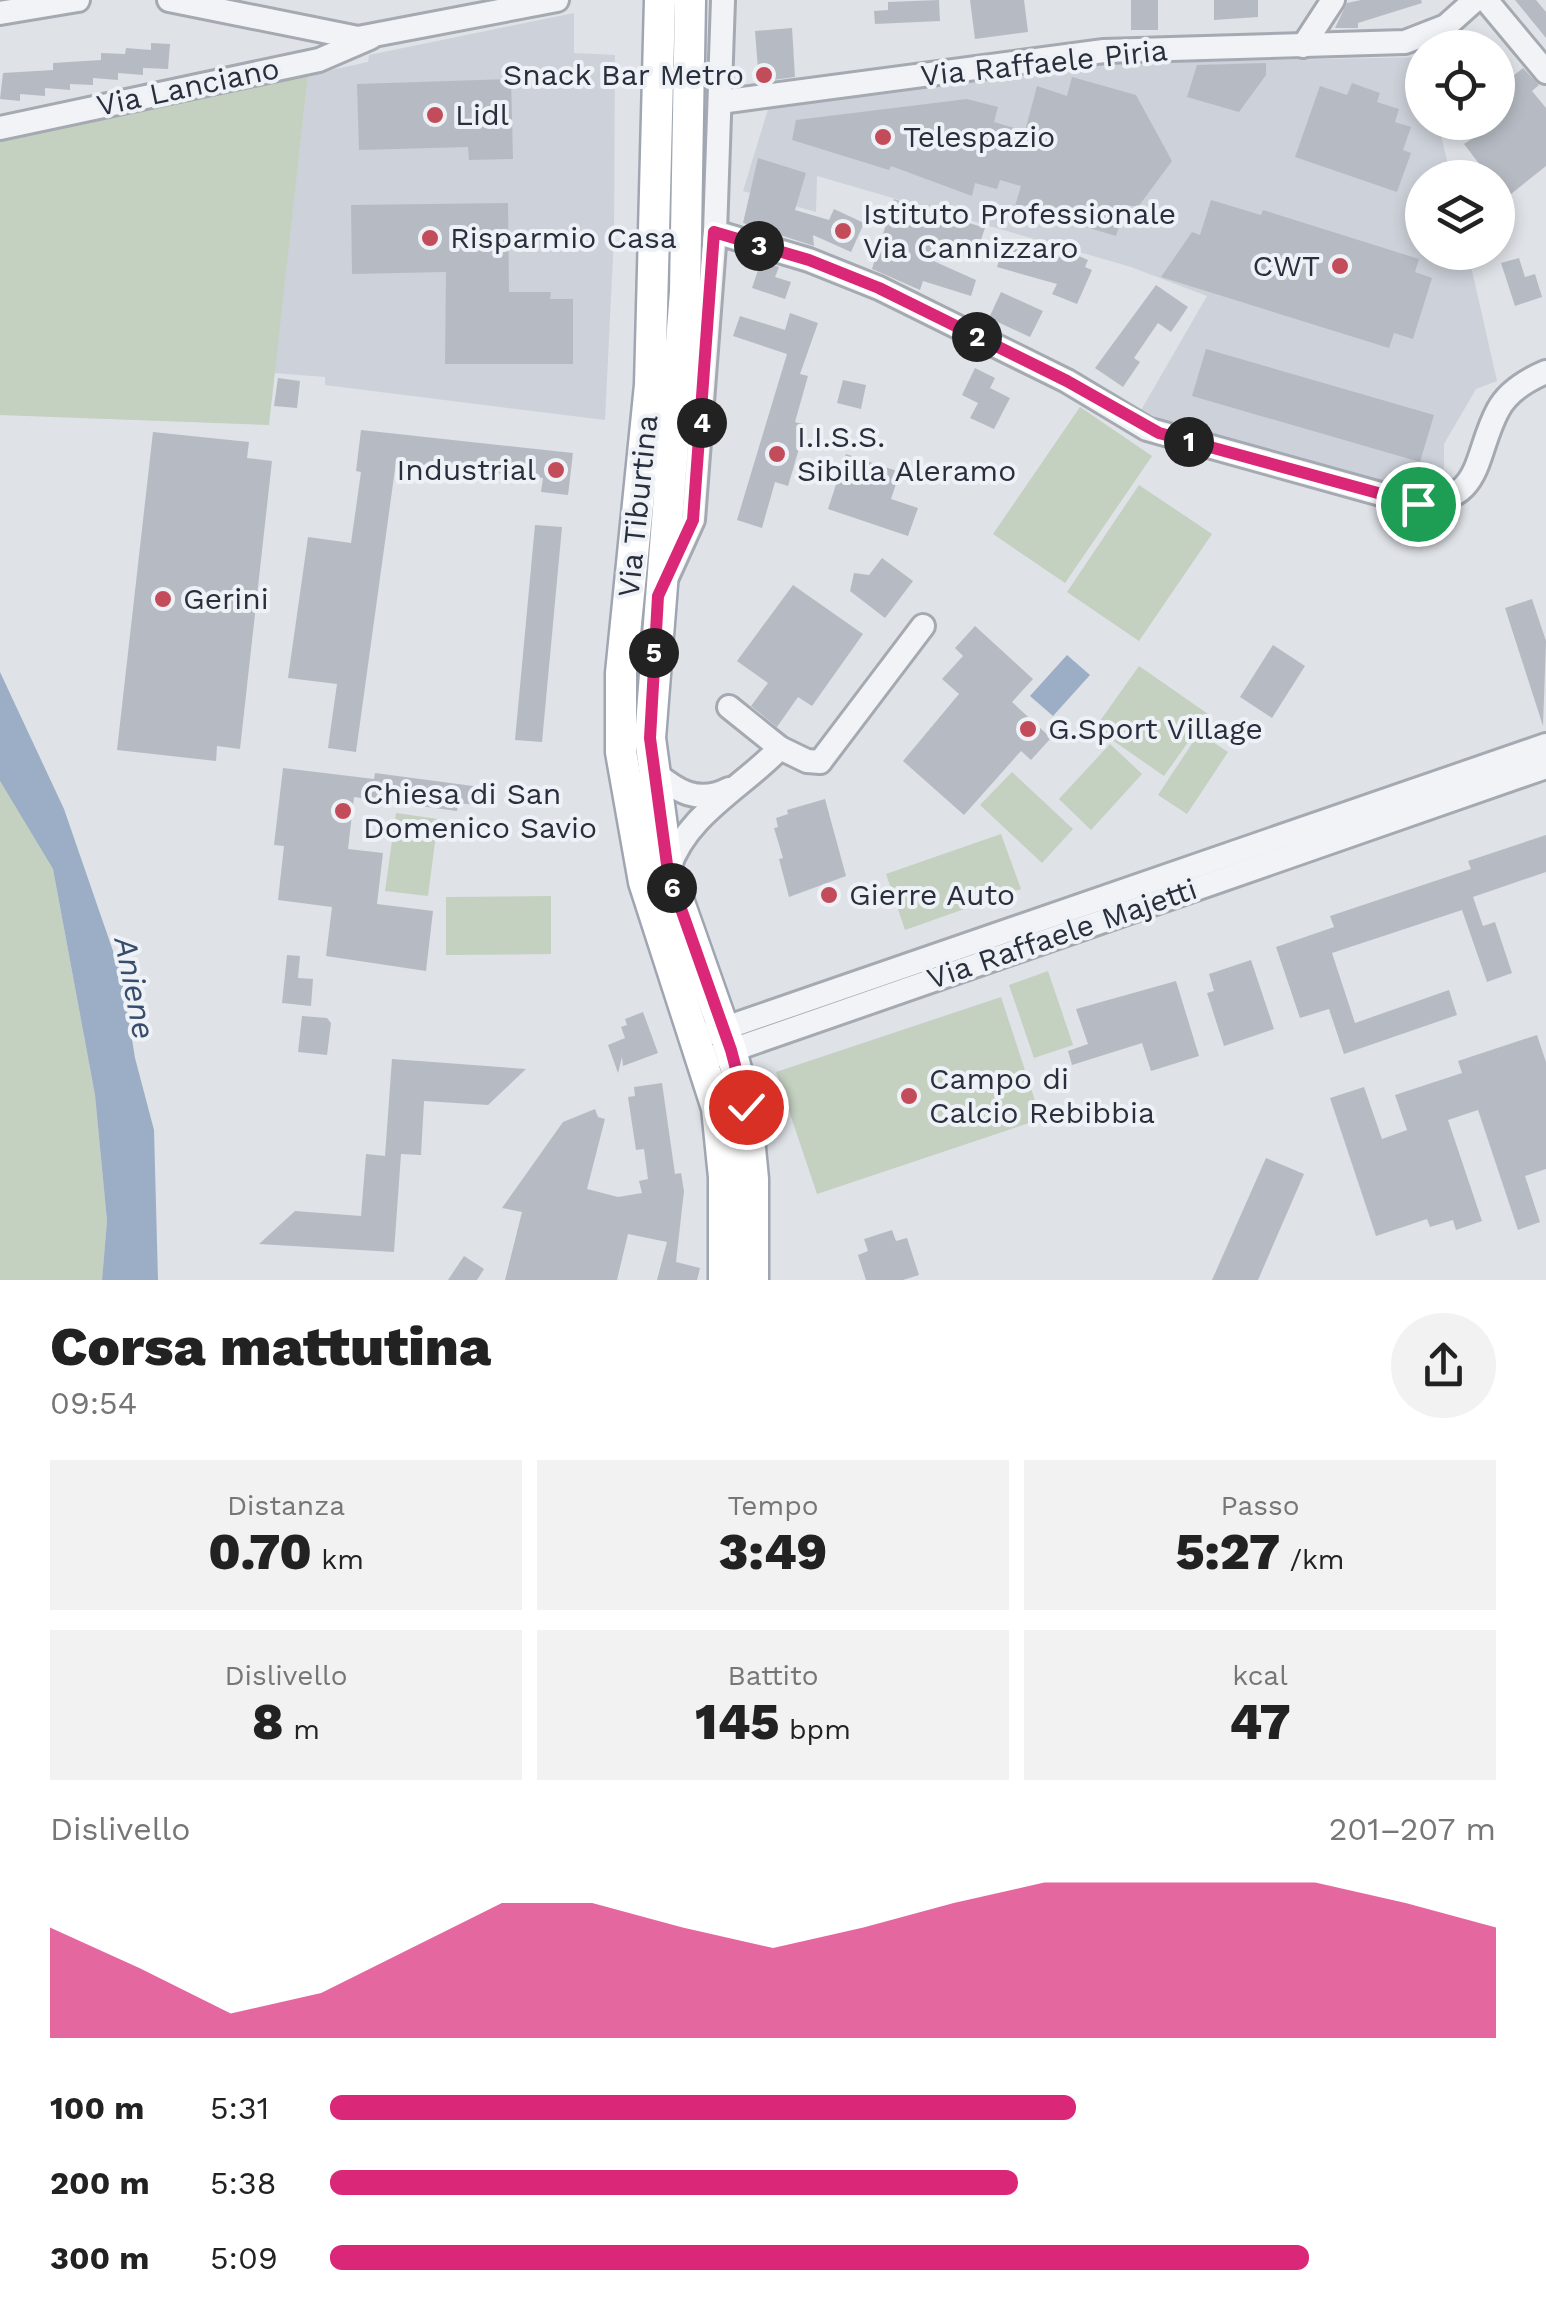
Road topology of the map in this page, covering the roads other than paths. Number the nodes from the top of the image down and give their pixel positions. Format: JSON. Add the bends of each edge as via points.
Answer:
{"nodes":[{"id":1,"x":78,"y":0,"type":"edge"},
{"id":2,"x":169,"y":0,"type":"edge"},
{"id":3,"x":558,"y":0,"type":"edge"},
{"id":4,"x":660,"y":0,"type":"edge"},
{"id":5,"x":690,"y":0,"type":"edge"},
{"id":6,"x":723,"y":0,"type":"edge"},
{"id":7,"x":1333,"y":0,"type":"edge"},
{"id":8,"x":1476,"y":0,"type":"edge"},
{"id":9,"x":1486,"y":0,"type":"edge"},
{"id":10,"x":0,"y":13,"type":"edge"},
{"id":11,"x":372,"y":36,"type":"junction"},
{"id":12,"x":1303,"y":46,"type":"junction"},
{"id":13,"x":1546,"y":72,"type":"edge"},
{"id":14,"x":720,"y":102,"type":"junction"},
{"id":15,"x":0,"y":128,"type":"edge"},
{"id":16,"x":714,"y":232,"type":"junction"},
{"id":17,"x":1546,"y":372,"type":"edge"},
{"id":18,"x":658,"y":596,"type":"junction"},
{"id":19,"x":923,"y":626,"type":"dead end"},
{"id":20,"x":729,"y":708,"type":"dead end"},
{"id":21,"x":1546,"y":744,"type":"edge"},
{"id":22,"x":780,"y":748,"type":"junction"},
{"id":23,"x":1546,"y":768,"type":"edge"},
{"id":24,"x":652,"y":770,"type":"junction"},
{"id":25,"x":737,"y":785,"type":"junction"},
{"id":26,"x":1390,"y":810,"type":"junction"},
{"id":27,"x":1286,"y":846,"type":"junction"},
{"id":28,"x":668,"y":872,"type":"junction"},
{"id":29,"x":801,"y":1000,"type":"junction"},
{"id":30,"x":810,"y":1023,"type":"junction"},
{"id":31,"x":714,"y":1044,"type":"junction"},
{"id":32,"x":724,"y":1280,"type":"edge"},
{"id":33,"x":753,"y":1280,"type":"edge"}],
"edges":[{"from":1,"to":10,"type":"street"},
{"from":2,"to":11,"type":"street","name":"Via Lanciano","via":[[347,37]]},
{"from":3,"to":11,"type":"street","name":"Via Lanciano"},
{"from":4,"to":31,"type":"main road","name":"Via Tiburtina","via":[[650,385],[620,734],[644,882]]},
{"from":5,"to":18,"type":"main road","name":"Via Tiburtina","via":[[685,292]]},
{"from":6,"to":14,"type":"street","name":"Via Tiburtina"},
{"from":7,"to":12,"type":"street"},
{"from":8,"to":12,"type":"street","name":"Via Raffaele Piria","via":[[1418,39]]},
{"from":9,"to":13,"type":"street"},
{"from":11,"to":15,"type":"street","name":"Via Lanciano","via":[[319,60]]},
{"from":12,"to":14,"type":"street","name":"Via Raffaele Piria","via":[[1104,51]]},
{"from":14,"to":16,"type":"street","name":"Via Tiburtina"},
{"from":16,"to":17,"type":"street","via":[[879,288],[1159,433],[1408,502],[1436,501],[1466,485],[1481,464],[1499,408],[1514,390]]},
{"from":16,"to":18,"type":"street","name":"Via Tiburtina","via":[[693,520]]},
{"from":18,"to":24,"type":"main road","name":"Via Tiburtina"},
{"from":19,"to":22,"type":"street","via":[[820,762]]},
{"from":20,"to":22,"type":"street"},
{"from":21,"to":26,"type":"street","name":"Via Raffaele Majetti"},
{"from":22,"to":25,"type":"street"},
{"from":23,"to":26,"type":"street","name":"Via Raffaele Majetti"},
{"from":24,"to":25,"type":"street","via":[[694,796]]},
{"from":24,"to":28,"type":"main road","name":"Via Tiburtina"},
{"from":25,"to":28,"type":"street","via":[[682,838]]},
{"from":26,"to":27,"type":"street","name":"Via Raffaele Majetti"},
{"from":27,"to":29,"type":"street","name":"Via Raffaele Majetti"},
{"from":27,"to":30,"type":"street","name":"Via Raffaele Majetti"},
{"from":28,"to":31,"type":"main road","name":"Via Tiburtina"},
{"from":29,"to":30,"type":"street"},
{"from":29,"to":31,"type":"street","name":"Via Raffaele Majetti"},
{"from":30,"to":31,"type":"street","name":"Via Raffaele Majetti"},
{"from":31,"to":32,"type":"main road"},
{"from":31,"to":33,"type":"main road","name":"Via Tiburtina","via":[[752,1152]]}]}
